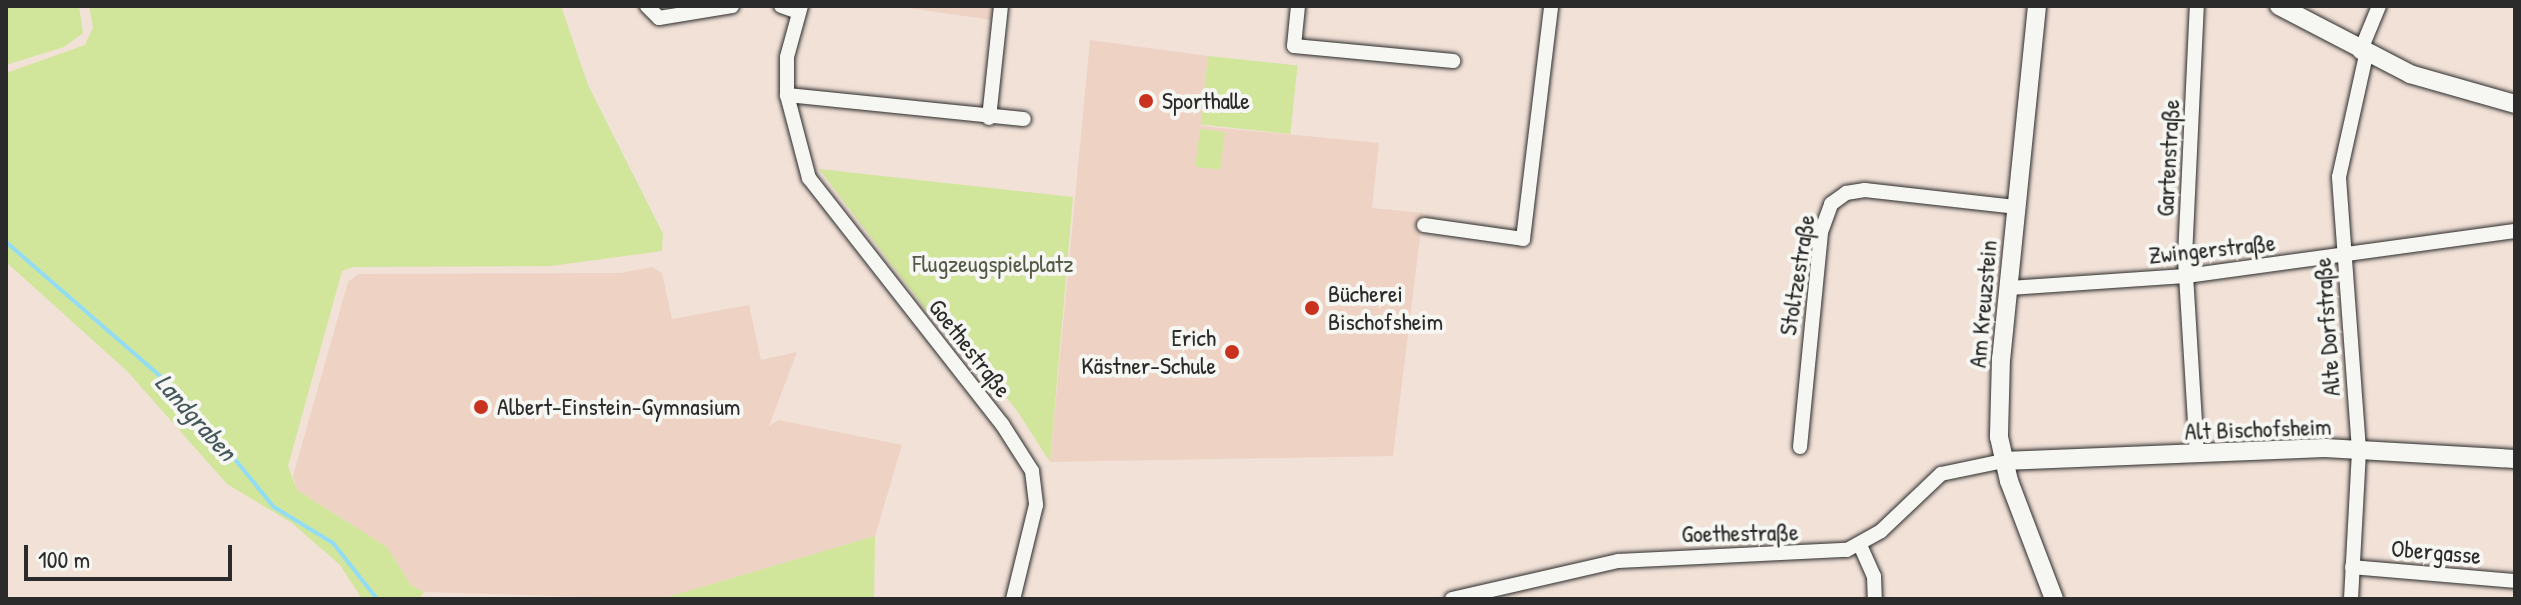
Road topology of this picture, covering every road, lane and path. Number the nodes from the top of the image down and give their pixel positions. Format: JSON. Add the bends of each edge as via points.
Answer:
{"nodes":[{"id":1,"x":647,"y":6,"type":"edge"},
{"id":2,"x":732,"y":6,"type":"edge"},
{"id":3,"x":781,"y":6,"type":"edge"},
{"id":4,"x":1001,"y":6,"type":"edge"},
{"id":5,"x":1298,"y":6,"type":"edge"},
{"id":6,"x":1551,"y":6,"type":"edge"},
{"id":7,"x":2037,"y":6,"type":"edge"},
{"id":8,"x":2197,"y":6,"type":"edge"},
{"id":9,"x":2279,"y":6,"type":"edge"},
{"id":10,"x":2379,"y":6,"type":"edge"},
{"id":11,"x":800,"y":9,"type":"edge"},
{"id":12,"x":2363,"y":54,"type":"junction"},
{"id":13,"x":1453,"y":61,"type":"dead end"},
{"id":14,"x":787,"y":95,"type":"junction"},
{"id":15,"x":2515,"y":104,"type":"edge"},
{"id":16,"x":989,"y":118,"type":"junction"},
{"id":17,"x":1024,"y":119,"type":"dead end"},
{"id":18,"x":2017,"y":207,"type":"junction"},
{"id":19,"x":1424,"y":225,"type":"dead end"},
{"id":20,"x":2515,"y":231,"type":"edge"},
{"id":21,"x":2344,"y":256,"type":"junction"},
{"id":22,"x":2186,"y":276,"type":"junction"},
{"id":23,"x":2009,"y":288,"type":"junction"},
{"id":24,"x":1800,"y":447,"type":"dead end"},
{"id":25,"x":2359,"y":450,"type":"junction"},
{"id":26,"x":2197,"y":455,"type":"junction"},
{"id":27,"x":2515,"y":459,"type":"edge"},
{"id":28,"x":2003,"y":461,"type":"junction"},
{"id":29,"x":1860,"y":545,"type":"junction"},
{"id":30,"x":2352,"y":567,"type":"junction"},
{"id":31,"x":2515,"y":581,"type":"edge"},
{"id":32,"x":1013,"y":599,"type":"edge"},
{"id":33,"x":1452,"y":599,"type":"edge"},
{"id":34,"x":1875,"y":599,"type":"edge"},
{"id":35,"x":2054,"y":599,"type":"edge"},
{"id":36,"x":2351,"y":599,"type":"edge"}],
"edges":[{"from":1,"to":2,"type":"street","via":[[659,18]]},
{"from":3,"to":11,"type":"street"},
{"from":4,"to":16,"type":"street"},
{"from":5,"to":13,"type":"street","via":[[1294,46]]},
{"from":6,"to":19,"type":"street","via":[[1523,239]]},
{"from":7,"to":18,"type":"street","name":"Am Kreuzstein"},
{"from":8,"to":22,"type":"street","name":"Gartenstraße"},
{"from":9,"to":12,"type":"street"},
{"from":10,"to":12,"type":"street","name":"Alte Dorfstraße"},
{"from":11,"to":14,"type":"street","name":"Goethestraße","via":[[787,57]]},
{"from":12,"to":15,"type":"street","via":[[2438,85]]},
{"from":12,"to":21,"type":"street","name":"Alte Dorfstraße","via":[[2340,164]]},
{"from":14,"to":16,"type":"street"},
{"from":14,"to":32,"type":"street","name":"Goethestraße","via":[[797,149],[815,188],[1002,424],[1032,471],[1036,505]]},
{"from":16,"to":17,"type":"street"},
{"from":18,"to":23,"type":"street","name":"Am Kreuzstein"},
{"from":18,"to":24,"type":"street","name":"Stoltzestraße","via":[[1865,190],[1846,193],[1831,204],[1821,232]]},
{"from":20,"to":21,"type":"street","name":"Zwingerstraße"},
{"from":21,"to":22,"type":"street","name":"Zwingerstraße"},
{"from":21,"to":25,"type":"street","name":"Alte Dorfstraße"},
{"from":22,"to":23,"type":"street","name":"Zwingerstraße"},
{"from":22,"to":26,"type":"street","name":"Gartenstraße"},
{"from":23,"to":28,"type":"street","name":"Am Kreuzstein","via":[[2000,387]]},
{"from":25,"to":26,"type":"street","name":"Alt Bischofsheim"},
{"from":25,"to":27,"type":"street","name":"Alt Bischofsheim"},
{"from":25,"to":30,"type":"street","name":"Alte Dorfstraße"},
{"from":26,"to":28,"type":"street","name":"Alt Bischofsheim"},
{"from":28,"to":29,"type":"street","via":[[1941,474]]},
{"from":28,"to":35,"type":"street","name":"Am Kreuzstein"},
{"from":29,"to":33,"type":"street","name":"Goethestraße","via":[[1812,554],[1618,561]]},
{"from":29,"to":34,"type":"street","via":[[1874,576]]},
{"from":30,"to":31,"type":"street","name":"Obergasse"},
{"from":30,"to":36,"type":"street","name":"Alte Dorfstraße"}]}
